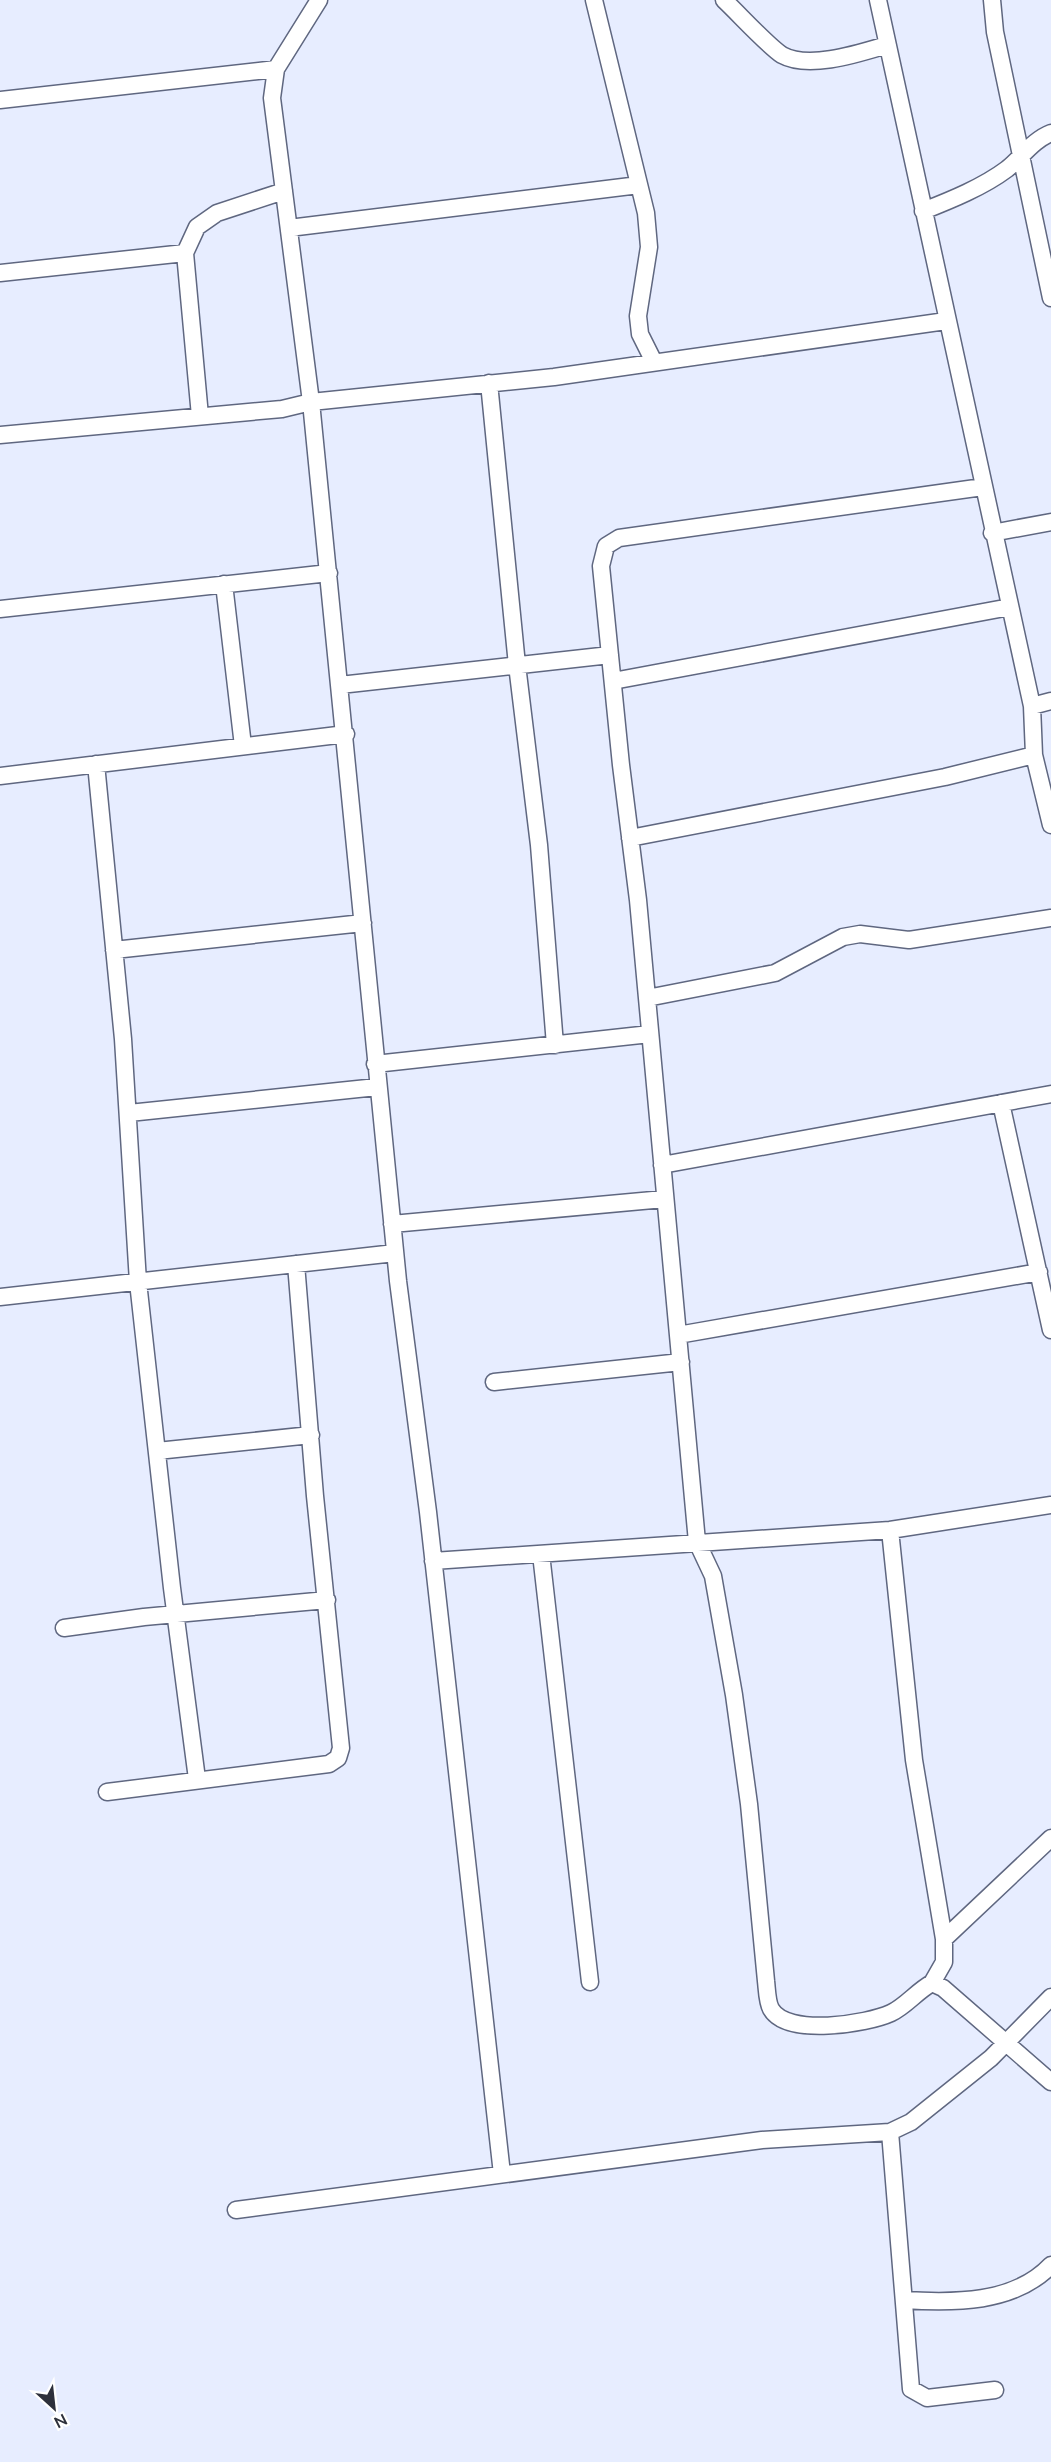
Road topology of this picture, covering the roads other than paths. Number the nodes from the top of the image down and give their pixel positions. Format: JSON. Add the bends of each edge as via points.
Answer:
{"nodes":[{"id":1,"x":319,"y":0,"type":"edge"},
{"id":2,"x":594,"y":0,"type":"edge"},
{"id":3,"x":724,"y":0,"type":"edge"},
{"id":4,"x":878,"y":0,"type":"edge"},
{"id":5,"x":992,"y":0,"type":"edge"},
{"id":6,"x":887,"y":45,"type":"junction"},
{"id":7,"x":276,"y":69,"type":"junction"},
{"id":8,"x":0,"y":100,"type":"edge"},
{"id":9,"x":1051,"y":133,"type":"edge"},
{"id":10,"x":1020,"y":158,"type":"junction"},
{"id":11,"x":639,"y":185,"type":"junction"},
{"id":12,"x":284,"y":191,"type":"junction"},
{"id":13,"x":922,"y":211,"type":"junction"},
{"id":14,"x":289,"y":228,"type":"junction"},
{"id":15,"x":185,"y":254,"type":"junction"},
{"id":16,"x":0,"y":273,"type":"edge"},
{"id":17,"x":1051,"y":298,"type":"edge"},
{"id":18,"x":946,"y":321,"type":"junction"},
{"id":19,"x":654,"y":362,"type":"junction"},
{"id":20,"x":489,"y":383,"type":"junction"},
{"id":21,"x":311,"y":402,"type":"junction"},
{"id":22,"x":200,"y":416,"type":"junction"},
{"id":23,"x":0,"y":435,"type":"edge"},
{"id":24,"x":983,"y":487,"type":"junction"},
{"id":25,"x":1051,"y":522,"type":"edge"},
{"id":26,"x":992,"y":532,"type":"junction"},
{"id":27,"x":329,"y":573,"type":"junction"},
{"id":28,"x":224,"y":584,"type":"junction"},
{"id":29,"x":1010,"y":608,"type":"junction"},
{"id":30,"x":0,"y":609,"type":"edge"},
{"id":31,"x":610,"y":655,"type":"junction"},
{"id":32,"x":517,"y":665,"type":"junction"},
{"id":33,"x":613,"y":681,"type":"junction"},
{"id":34,"x":340,"y":685,"type":"junction"},
{"id":35,"x":1051,"y":701,"type":"edge"},
{"id":36,"x":1032,"y":706,"type":"junction"},
{"id":37,"x":345,"y":734,"type":"junction"},
{"id":38,"x":243,"y":746,"type":"junction"},
{"id":39,"x":1034,"y":755,"type":"junction"},
{"id":40,"x":96,"y":764,"type":"junction"},
{"id":41,"x":0,"y":776,"type":"edge"},
{"id":42,"x":1051,"y":825,"type":"edge"},
{"id":43,"x":630,"y":838,"type":"junction"},
{"id":44,"x":1051,"y":918,"type":"edge"},
{"id":45,"x":363,"y":923,"type":"junction"},
{"id":46,"x":114,"y":950,"type":"junction"},
{"id":47,"x":647,"y":998,"type":"junction"},
{"id":48,"x":650,"y":1034,"type":"junction"},
{"id":49,"x":555,"y":1045,"type":"junction"},
{"id":50,"x":375,"y":1064,"type":"junction"},
{"id":51,"x":377,"y":1087,"type":"junction"},
{"id":52,"x":1051,"y":1094,"type":"edge"},
{"id":53,"x":1001,"y":1103,"type":"junction"},
{"id":54,"x":129,"y":1113,"type":"junction"},
{"id":55,"x":662,"y":1165,"type":"junction"},
{"id":56,"x":663,"y":1199,"type":"junction"},
{"id":57,"x":392,"y":1224,"type":"junction"},
{"id":58,"x":395,"y":1253,"type":"junction"},
{"id":59,"x":296,"y":1264,"type":"junction"},
{"id":60,"x":1039,"y":1272,"type":"junction"},
{"id":61,"x":138,"y":1282,"type":"junction"},
{"id":62,"x":0,"y":1297,"type":"edge"},
{"id":63,"x":1051,"y":1330,"type":"edge"},
{"id":64,"x":678,"y":1335,"type":"junction"},
{"id":65,"x":681,"y":1362,"type":"junction"},
{"id":66,"x":494,"y":1382,"type":"dead end"},
{"id":67,"x":311,"y":1435,"type":"junction"},
{"id":68,"x":157,"y":1451,"type":"junction"},
{"id":69,"x":1051,"y":1504,"type":"edge"},
{"id":70,"x":890,"y":1530,"type":"junction"},
{"id":71,"x":697,"y":1542,"type":"junction"},
{"id":72,"x":541,"y":1554,"type":"junction"},
{"id":73,"x":434,"y":1561,"type":"junction"},
{"id":74,"x":327,"y":1600,"type":"junction"},
{"id":75,"x":176,"y":1614,"type":"junction"},
{"id":76,"x":64,"y":1628,"type":"dead end"},
{"id":77,"x":197,"y":1779,"type":"junction"},
{"id":78,"x":107,"y":1792,"type":"dead end"},
{"id":79,"x":1051,"y":1838,"type":"edge"},
{"id":80,"x":944,"y":1939,"type":"junction"},
{"id":81,"x":590,"y":1982,"type":"dead end"},
{"id":82,"x":932,"y":1983,"type":"junction"},
{"id":83,"x":1051,"y":1997,"type":"edge"},
{"id":84,"x":1007,"y":2042,"type":"junction"},
{"id":85,"x":1051,"y":2082,"type":"edge"},
{"id":86,"x":890,"y":2132,"type":"junction"},
{"id":87,"x":502,"y":2174,"type":"junction"},
{"id":88,"x":236,"y":2210,"type":"dead end"},
{"id":89,"x":1051,"y":2265,"type":"edge"},
{"id":90,"x":904,"y":2300,"type":"junction"},
{"id":91,"x":995,"y":2390,"type":"dead end"}],
"edges":[{"from":1,"to":7,"type":"street"},
{"from":2,"to":11,"type":"street"},
{"from":3,"to":6,"type":"street","via":[[781,54],[795,59],[841,58]]},
{"from":4,"to":6,"type":"street"},
{"from":5,"to":10,"type":"street"},
{"from":6,"to":13,"type":"street"},
{"from":7,"to":8,"type":"street"},
{"from":7,"to":12,"type":"street","via":[[272,98]]},
{"from":9,"to":10,"type":"street","via":[[1032,144]]},
{"from":10,"to":13,"type":"street","via":[[951,200]]},
{"from":10,"to":17,"type":"street"},
{"from":11,"to":14,"type":"street"},
{"from":11,"to":19,"type":"street","via":[[649,247],[638,316],[640,334]]},
{"from":12,"to":14,"type":"street"},
{"from":12,"to":15,"type":"street","via":[[210,218],[197,227]]},
{"from":13,"to":18,"type":"street"},
{"from":14,"to":21,"type":"street"},
{"from":15,"to":16,"type":"street"},
{"from":15,"to":22,"type":"street"},
{"from":18,"to":19,"type":"street"},
{"from":18,"to":24,"type":"street"},
{"from":19,"to":20,"type":"street"},
{"from":20,"to":21,"type":"street"},
{"from":20,"to":32,"type":"street"},
{"from":21,"to":22,"type":"street","via":[[282,409]]},
{"from":21,"to":27,"type":"street"},
{"from":22,"to":23,"type":"street"},
{"from":24,"to":26,"type":"street"},
{"from":24,"to":31,"type":"street","via":[[619,538],[606,546],[601,566]]},
{"from":25,"to":26,"type":"street"},
{"from":26,"to":29,"type":"street"},
{"from":27,"to":28,"type":"street"},
{"from":27,"to":34,"type":"street"},
{"from":28,"to":30,"type":"street"},
{"from":28,"to":38,"type":"street"},
{"from":29,"to":33,"type":"street"},
{"from":29,"to":36,"type":"street"},
{"from":31,"to":32,"type":"street"},
{"from":31,"to":33,"type":"street"},
{"from":32,"to":34,"type":"street"},
{"from":32,"to":49,"type":"street","via":[[539,845]]},
{"from":33,"to":43,"type":"street"},
{"from":34,"to":37,"type":"street"},
{"from":35,"to":36,"type":"street"},
{"from":36,"to":39,"type":"street"},
{"from":37,"to":38,"type":"street"},
{"from":37,"to":45,"type":"street"},
{"from":38,"to":40,"type":"street"},
{"from":39,"to":42,"type":"street"},
{"from":39,"to":43,"type":"street","via":[[945,777]]},
{"from":40,"to":41,"type":"street"},
{"from":40,"to":46,"type":"street"},
{"from":43,"to":47,"type":"street"},
{"from":44,"to":47,"type":"street","via":[[909,940],[860,934],[843,937],[775,973]]},
{"from":45,"to":46,"type":"street"},
{"from":45,"to":50,"type":"street"},
{"from":46,"to":54,"type":"street"},
{"from":47,"to":48,"type":"street"},
{"from":48,"to":49,"type":"street"},
{"from":48,"to":55,"type":"street"},
{"from":49,"to":50,"type":"street"},
{"from":50,"to":51,"type":"street"},
{"from":51,"to":54,"type":"street"},
{"from":51,"to":57,"type":"street"},
{"from":52,"to":53,"type":"street"},
{"from":53,"to":55,"type":"street"},
{"from":53,"to":60,"type":"street"},
{"from":54,"to":61,"type":"street"},
{"from":55,"to":56,"type":"street"},
{"from":56,"to":57,"type":"street"},
{"from":56,"to":64,"type":"street"},
{"from":57,"to":58,"type":"street"},
{"from":58,"to":59,"type":"street"},
{"from":58,"to":73,"type":"street"},
{"from":59,"to":61,"type":"street"},
{"from":59,"to":67,"type":"street"},
{"from":60,"to":63,"type":"street"},
{"from":60,"to":64,"type":"street"},
{"from":61,"to":62,"type":"street"},
{"from":61,"to":68,"type":"street"},
{"from":64,"to":65,"type":"street"},
{"from":65,"to":66,"type":"street"},
{"from":65,"to":71,"type":"street"},
{"from":67,"to":68,"type":"street"},
{"from":67,"to":74,"type":"street"},
{"from":68,"to":75,"type":"street"},
{"from":69,"to":70,"type":"street"},
{"from":70,"to":71,"type":"street"},
{"from":70,"to":80,"type":"street","via":[[914,1760]]},
{"from":71,"to":72,"type":"street"},
{"from":71,"to":82,"type":"street","via":[[713,1576],[734,1695],[771,2008],[789,2022],[841,2025],[893,2012]]},
{"from":72,"to":73,"type":"street"},
{"from":72,"to":81,"type":"street"},
{"from":73,"to":87,"type":"street"},
{"from":74,"to":75,"type":"street"},
{"from":74,"to":77,"type":"street","via":[[341,1748],[338,1758],[329,1764]]},
{"from":75,"to":76,"type":"street"},
{"from":75,"to":77,"type":"street"},
{"from":77,"to":78,"type":"street"},
{"from":79,"to":80,"type":"street"},
{"from":80,"to":82,"type":"street","via":[[944,1962]]},
{"from":82,"to":84,"type":"street"},
{"from":83,"to":84,"type":"street"},
{"from":84,"to":85,"type":"street"},
{"from":84,"to":86,"type":"street","via":[[928,2109]]},
{"from":86,"to":87,"type":"street","via":[[762,2140]]},
{"from":86,"to":90,"type":"street"},
{"from":87,"to":88,"type":"street"},
{"from":89,"to":90,"type":"street","via":[[1018,2288],[975,2300]]},
{"from":90,"to":91,"type":"street","via":[[911,2389],[927,2398]]}]}
